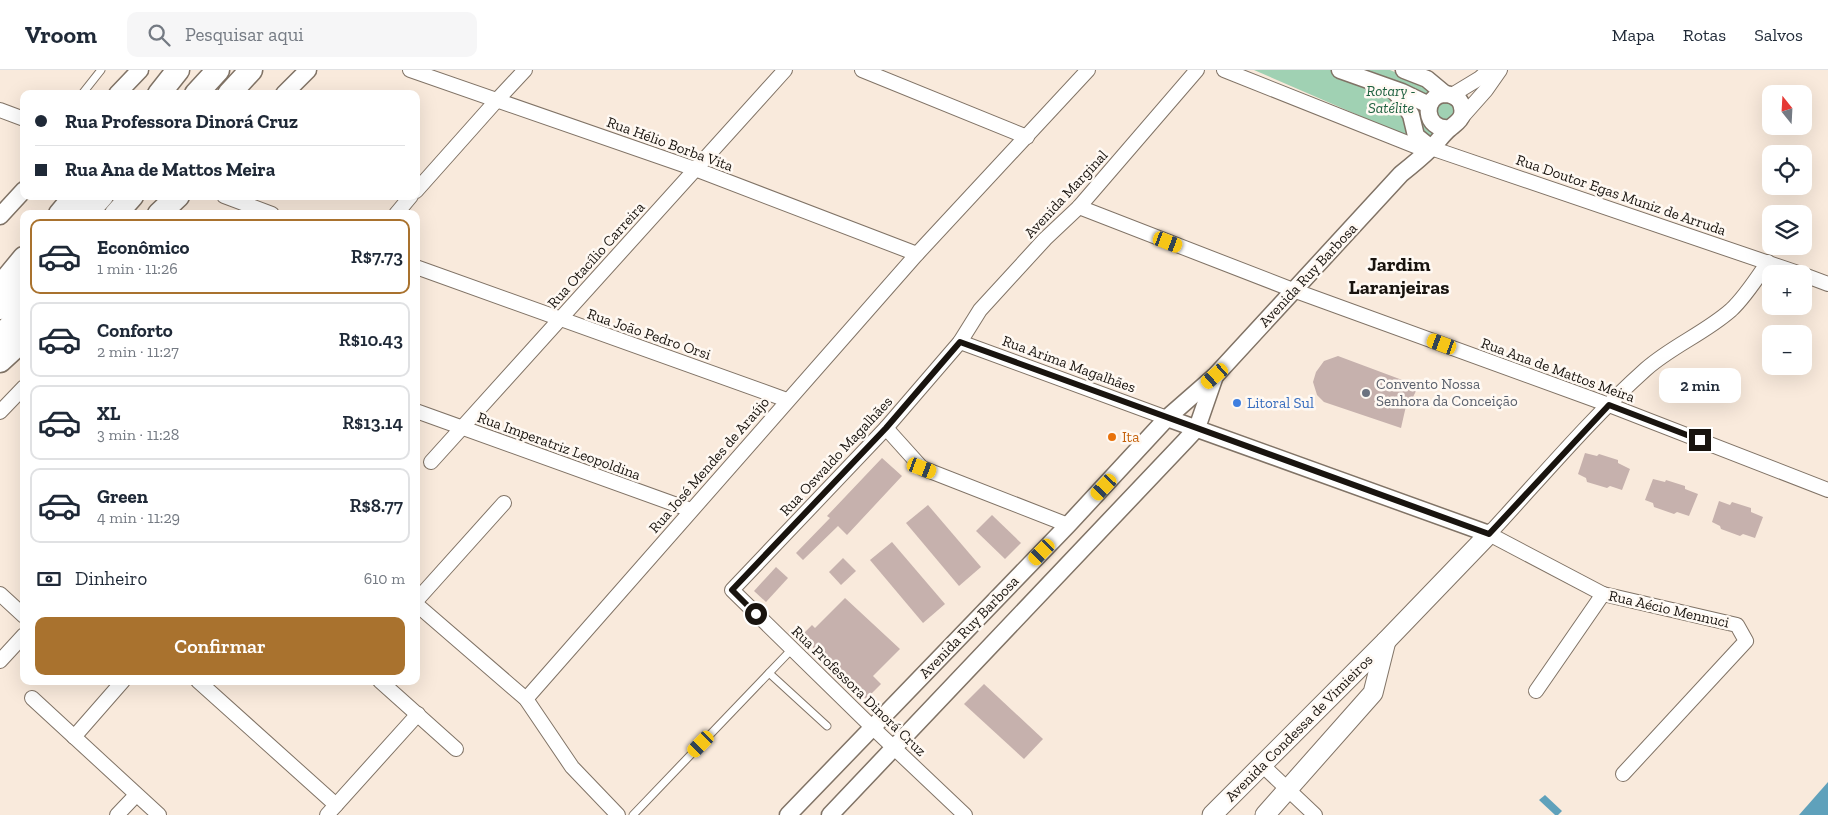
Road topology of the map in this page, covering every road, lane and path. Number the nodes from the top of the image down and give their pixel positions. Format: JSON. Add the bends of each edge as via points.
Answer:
{"nodes":[{"id":1,"x":101,"y":70,"type":"edge"},
{"id":2,"x":140,"y":70,"type":"edge"},
{"id":3,"x":178,"y":70,"type":"edge"},
{"id":4,"x":218,"y":70,"type":"edge"},
{"id":5,"x":251,"y":70,"type":"edge"},
{"id":6,"x":308,"y":70,"type":"edge"},
{"id":7,"x":410,"y":70,"type":"edge"},
{"id":8,"x":525,"y":70,"type":"edge"},
{"id":9,"x":785,"y":70,"type":"edge"},
{"id":10,"x":862,"y":70,"type":"edge"},
{"id":11,"x":1088,"y":70,"type":"edge"},
{"id":12,"x":1197,"y":70,"type":"edge"},
{"id":13,"x":1224,"y":70,"type":"edge"},
{"id":14,"x":1340,"y":70,"type":"edge"},
{"id":15,"x":1404,"y":70,"type":"edge"},
{"id":16,"x":1490,"y":70,"type":"edge"},
{"id":17,"x":1500,"y":70,"type":"edge"},
{"id":18,"x":1392,"y":89,"type":"junction"},
{"id":19,"x":85,"y":90,"type":"edge"},
{"id":20,"x":121,"y":90,"type":"edge"},
{"id":21,"x":162,"y":90,"type":"edge"},
{"id":22,"x":200,"y":90,"type":"edge"},
{"id":23,"x":233,"y":90,"type":"edge"},
{"id":24,"x":288,"y":90,"type":"edge"},
{"id":25,"x":1449,"y":94,"type":"junction"},
{"id":26,"x":497,"y":100,"type":"junction"},
{"id":27,"x":0,"y":110,"type":"edge"},
{"id":28,"x":1429,"y":110,"type":"junction"},
{"id":29,"x":20,"y":118,"type":"edge"},
{"id":30,"x":1456,"y":122,"type":"junction"},
{"id":31,"x":1027,"y":137,"type":"junction"},
{"id":32,"x":1415,"y":141,"type":"junction"},
{"id":33,"x":1431,"y":148,"type":"junction"},
{"id":34,"x":695,"y":169,"type":"junction"},
{"id":35,"x":1401,"y":174,"type":"junction"},
{"id":36,"x":420,"y":187,"type":"edge"},
{"id":37,"x":20,"y":194,"type":"edge"},
{"id":38,"x":72,"y":200,"type":"edge"},
{"id":39,"x":98,"y":200,"type":"edge"},
{"id":40,"x":128,"y":200,"type":"edge"},
{"id":41,"x":174,"y":200,"type":"edge"},
{"id":42,"x":186,"y":200,"type":"edge"},
{"id":43,"x":235,"y":200,"type":"edge"},
{"id":44,"x":408,"y":200,"type":"edge"},
{"id":45,"x":1079,"y":207,"type":"junction"},
{"id":46,"x":63,"y":210,"type":"edge"},
{"id":47,"x":90,"y":210,"type":"edge"},
{"id":48,"x":120,"y":210,"type":"edge"},
{"id":49,"x":164,"y":210,"type":"edge"},
{"id":50,"x":177,"y":210,"type":"edge"},
{"id":51,"x":261,"y":210,"type":"edge"},
{"id":52,"x":400,"y":210,"type":"edge"},
{"id":53,"x":0,"y":216,"type":"edge"},
{"id":54,"x":917,"y":254,"type":"junction"},
{"id":55,"x":1768,"y":262,"type":"junction"},
{"id":56,"x":20,"y":263,"type":"edge"},
{"id":57,"x":1776,"y":265,"type":"edge"},
{"id":58,"x":420,"y":268,"type":"edge"},
{"id":59,"x":1812,"y":278,"type":"edge"},
{"id":60,"x":1828,"y":284,"type":"edge"},
{"id":61,"x":20,"y":286,"type":"edge"},
{"id":62,"x":0,"y":287,"type":"edge"},
{"id":63,"x":1293,"y":290,"type":"junction"},
{"id":64,"x":0,"y":308,"type":"edge"},
{"id":65,"x":20,"y":315,"type":"edge"},
{"id":66,"x":560,"y":320,"type":"junction"},
{"id":67,"x":0,"y":337,"type":"edge"},
{"id":68,"x":960,"y":342,"type":"junction"},
{"id":69,"x":20,"y":344,"type":"edge"},
{"id":70,"x":0,"y":362,"type":"edge"},
{"id":71,"x":1215,"y":376,"type":"junction"},
{"id":72,"x":20,"y":391,"type":"edge"},
{"id":73,"x":787,"y":400,"type":"junction"},
{"id":74,"x":1609,"y":405,"type":"junction"},
{"id":75,"x":0,"y":412,"type":"edge"},
{"id":76,"x":420,"y":413,"type":"edge"},
{"id":77,"x":1167,"y":418,"type":"junction"},
{"id":78,"x":462,"y":428,"type":"junction"},
{"id":79,"x":886,"y":428,"type":"junction"},
{"id":80,"x":1197,"y":428,"type":"junction"},
{"id":81,"x":431,"y":462,"type":"dead end"},
{"id":82,"x":1828,"y":490,"type":"edge"},
{"id":83,"x":504,"y":503,"type":"dead end"},
{"id":84,"x":691,"y":510,"type":"junction"},
{"id":85,"x":1068,"y":525,"type":"junction"},
{"id":86,"x":1489,"y":534,"type":"junction"},
{"id":87,"x":732,"y":590,"type":"joint"},
{"id":88,"x":0,"y":594,"type":"edge"},
{"id":89,"x":1604,"y":594,"type":"junction"},
{"id":90,"x":420,"y":598,"type":"edge"},
{"id":91,"x":420,"y":606,"type":"edge"},
{"id":92,"x":20,"y":612,"type":"edge"},
{"id":93,"x":20,"y":640,"type":"edge"},
{"id":94,"x":1386,"y":641,"type":"junction"},
{"id":95,"x":792,"y":649,"type":"junction"},
{"id":96,"x":0,"y":662,"type":"edge"},
{"id":97,"x":769,"y":673,"type":"junction"},
{"id":98,"x":120,"y":685,"type":"edge"},
{"id":99,"x":202,"y":685,"type":"edge"},
{"id":100,"x":385,"y":685,"type":"edge"},
{"id":101,"x":1536,"y":691,"type":"dead end"},
{"id":102,"x":32,"y":698,"type":"dead end"},
{"id":103,"x":526,"y":699,"type":"junction"},
{"id":104,"x":418,"y":714,"type":"junction"},
{"id":105,"x":827,"y":726,"type":"dead end"},
{"id":106,"x":872,"y":727,"type":"junction"},
{"id":107,"x":74,"y":737,"type":"junction"},
{"id":108,"x":894,"y":748,"type":"junction"},
{"id":109,"x":456,"y":749,"type":"dead end"},
{"id":110,"x":1261,"y":764,"type":"junction"},
{"id":111,"x":1623,"y":774,"type":"dead end"},
{"id":112,"x":1288,"y":790,"type":"junction"},
{"id":113,"x":136,"y":795,"type":"junction"},
{"id":114,"x":332,"y":810,"type":"edge"},
{"id":115,"x":117,"y":815,"type":"edge"},
{"id":116,"x":159,"y":815,"type":"edge"},
{"id":117,"x":618,"y":815,"type":"edge"},
{"id":118,"x":633,"y":815,"type":"edge"},
{"id":119,"x":788,"y":815,"type":"edge"},
{"id":120,"x":830,"y":815,"type":"edge"},
{"id":121,"x":965,"y":815,"type":"edge"},
{"id":122,"x":1212,"y":815,"type":"edge"},
{"id":123,"x":1264,"y":815,"type":"edge"},
{"id":124,"x":1315,"y":815,"type":"edge"}],
"edges":[{"from":1,"to":19,"type":"lane"},
{"from":2,"to":20,"type":"street"},
{"from":3,"to":21,"type":"highway"},
{"from":4,"to":22,"type":"highway"},
{"from":5,"to":23,"type":"highway"},
{"from":6,"to":24,"type":"street"},
{"from":7,"to":26,"type":"street","name":"Rua Hélio Borba Vita"},
{"from":8,"to":26,"type":"street"},
{"from":9,"to":34,"type":"street","name":"Rua Otacílio Carreira"},
{"from":10,"to":31,"type":"street"},
{"from":11,"to":31,"type":"street"},
{"from":12,"to":45,"type":"street","name":"Avenida Marginal"},
{"from":13,"to":32,"type":"street"},
{"from":14,"to":18,"type":"street"},
{"from":15,"to":25,"type":"street","via":[[1427,79]]},
{"from":16,"to":25,"type":"street","name":"Avenida Ruy Barbosa"},
{"from":17,"to":30,"type":"street","name":"Avenida Ruy Barbosa"},
{"from":18,"to":28,"type":"street"},
{"from":18,"to":32,"type":"street","via":[[1411,115]]},
{"from":25,"to":28,"type":"street","name":"Avenida Ruy Barbosa","via":[[1435,97]]},
{"from":25,"to":30,"type":"street","via":[[1463,108]]},
{"from":26,"to":34,"type":"street","name":"Rua Hélio Borba Vita"},
{"from":26,"to":36,"type":"street"},
{"from":27,"to":29,"type":"street"},
{"from":28,"to":30,"type":"street","via":[[1434,124],[1439,127]]},
{"from":28,"to":32,"type":"street","name":"Avenida Ruy Barbosa"},
{"from":30,"to":33,"type":"street","name":"Avenida Ruy Barbosa"},
{"from":31,"to":54,"type":"street","name":"Rua José Mendes de Araújo"},
{"from":32,"to":33,"type":"street"},
{"from":32,"to":35,"type":"street","name":"Avenida Ruy Barbosa","via":[[1412,156]]},
{"from":33,"to":35,"type":"street","name":"Avenida Ruy Barbosa"},
{"from":33,"to":55,"type":"street","name":"Rua Doutor Egas Muniz de Arruda"},
{"from":34,"to":54,"type":"street","name":"Rua Hélio Borba Vita"},
{"from":34,"to":66,"type":"street","name":"Rua Otacílio Carreira"},
{"from":35,"to":63,"type":"street","name":"Avenida Ruy Barbosa"},
{"from":37,"to":53,"type":"street"},
{"from":38,"to":46,"type":"highway"},
{"from":39,"to":47,"type":"highway"},
{"from":40,"to":48,"type":"highway"},
{"from":41,"to":49,"type":"highway"},
{"from":42,"to":50,"type":"street"},
{"from":43,"to":51,"type":"street"},
{"from":44,"to":52,"type":"street"},
{"from":45,"to":63,"type":"street","name":"Rua Ana de Mattos Meira"},
{"from":45,"to":68,"type":"street","name":"Avenida Marginal","via":[[980,310]]},
{"from":54,"to":73,"type":"street","name":"Rua José Mendes de Araújo"},
{"from":55,"to":57,"type":"street","name":"Rua Doutor Egas Muniz de Arruda"},
{"from":55,"to":74,"type":"street","name":"Avenida Condessa de Vimieiros","via":[[1732,309],[1660,358]]},
{"from":56,"to":62,"type":"highway"},
{"from":58,"to":66,"type":"street","name":"Rua João Pedro Orsi"},
{"from":59,"to":60,"type":"street","name":"Rua Doutor Egas Muniz de Arruda"},
{"from":61,"to":64,"type":"highway"},
{"from":63,"to":71,"type":"street","name":"Avenida Ruy Barbosa"},
{"from":63,"to":74,"type":"street","name":"Rua Ana de Mattos Meira"},
{"from":65,"to":67,"type":"highway"},
{"from":66,"to":73,"type":"street","name":"Rua João Pedro Orsi"},
{"from":66,"to":78,"type":"street","name":"Rua Otacílio Carreira"},
{"from":68,"to":77,"type":"street","name":"Rua Arima Magalhães"},
{"from":68,"to":79,"type":"street","name":"Rua Oswaldo Magalhães"},
{"from":69,"to":70,"type":"highway"},
{"from":71,"to":77,"type":"street","name":"Avenida Ruy Barbosa"},
{"from":71,"to":80,"type":"street","name":"Avenida Ruy Barbosa"},
{"from":72,"to":75,"type":"street"},
{"from":73,"to":84,"type":"street","name":"Rua José Mendes de Araújo"},
{"from":74,"to":82,"type":"street","name":"Rua Ana de Mattos Meira"},
{"from":74,"to":86,"type":"street","name":"Avenida Condessa de Vimieiros"},
{"from":76,"to":78,"type":"street","name":"Rua Imperatriz Leopoldina"},
{"from":77,"to":80,"type":"street","name":"Rua Aécio Mennuci"},
{"from":77,"to":85,"type":"street","name":"Avenida Ruy Barbosa"},
{"from":78,"to":81,"type":"street","name":"Rua Otacílio Carreira"},
{"from":78,"to":84,"type":"street","name":"Rua Imperatriz Leopoldina"},
{"from":79,"to":85,"type":"street","via":[[922,468]]},
{"from":79,"to":87,"type":"street","name":"Rua Oswaldo Magalhães"},
{"from":80,"to":86,"type":"street","name":"Rua Aécio Mennuci"},
{"from":80,"to":108,"type":"street","name":"Avenida Ruy Barbosa"},
{"from":83,"to":90,"type":"street"},
{"from":84,"to":103,"type":"street","name":"Rua José Mendes de Araújo"},
{"from":85,"to":106,"type":"street","name":"Avenida Ruy Barbosa"},
{"from":86,"to":89,"type":"street","name":"Rua Aécio Mennuci"},
{"from":86,"to":94,"type":"main road","name":"Avenida Condessa de Vimieiros"},
{"from":87,"to":95,"type":"street","name":"Rua Professora Dinorá Cruz"},
{"from":88,"to":92,"type":"street"},
{"from":89,"to":101,"type":"street"},
{"from":89,"to":111,"type":"street","name":"Rua Aécio Mennuci","via":[[1737,625],[1746,641]]},
{"from":91,"to":103,"type":"street"},
{"from":93,"to":96,"type":"street"},
{"from":94,"to":110,"type":"main road","name":"Avenida Condessa de Vimieiros"},
{"from":94,"to":112,"type":"main road","name":"Avenida Condessa de Vimieiros","via":[[1373,694]]},
{"from":95,"to":97,"type":"lane"},
{"from":95,"to":106,"type":"street","name":"Rua Professora Dinorá Cruz"},
{"from":97,"to":105,"type":"lane"},
{"from":97,"to":118,"type":"lane"},
{"from":98,"to":107,"type":"street"},
{"from":99,"to":114,"type":"street"},
{"from":100,"to":104,"type":"street"},
{"from":102,"to":107,"type":"street"},
{"from":103,"to":117,"type":"street","via":[[572,767]]},
{"from":104,"to":109,"type":"street"},
{"from":104,"to":114,"type":"street"},
{"from":106,"to":108,"type":"street","name":"Rua Professora Dinorá Cruz"},
{"from":106,"to":119,"type":"street","name":"Avenida Ruy Barbosa"},
{"from":107,"to":113,"type":"street"},
{"from":108,"to":120,"type":"street","name":"Avenida Ruy Barbosa"},
{"from":108,"to":121,"type":"street","name":"Rua Professora Dinorá Cruz"},
{"from":110,"to":112,"type":"street"},
{"from":110,"to":122,"type":"main road","name":"Avenida Condessa de Vimieiros"},
{"from":112,"to":123,"type":"main road","name":"Avenida Condessa de Vimieiros"},
{"from":112,"to":124,"type":"street"},
{"from":113,"to":115,"type":"street"},
{"from":113,"to":116,"type":"street"}]}
